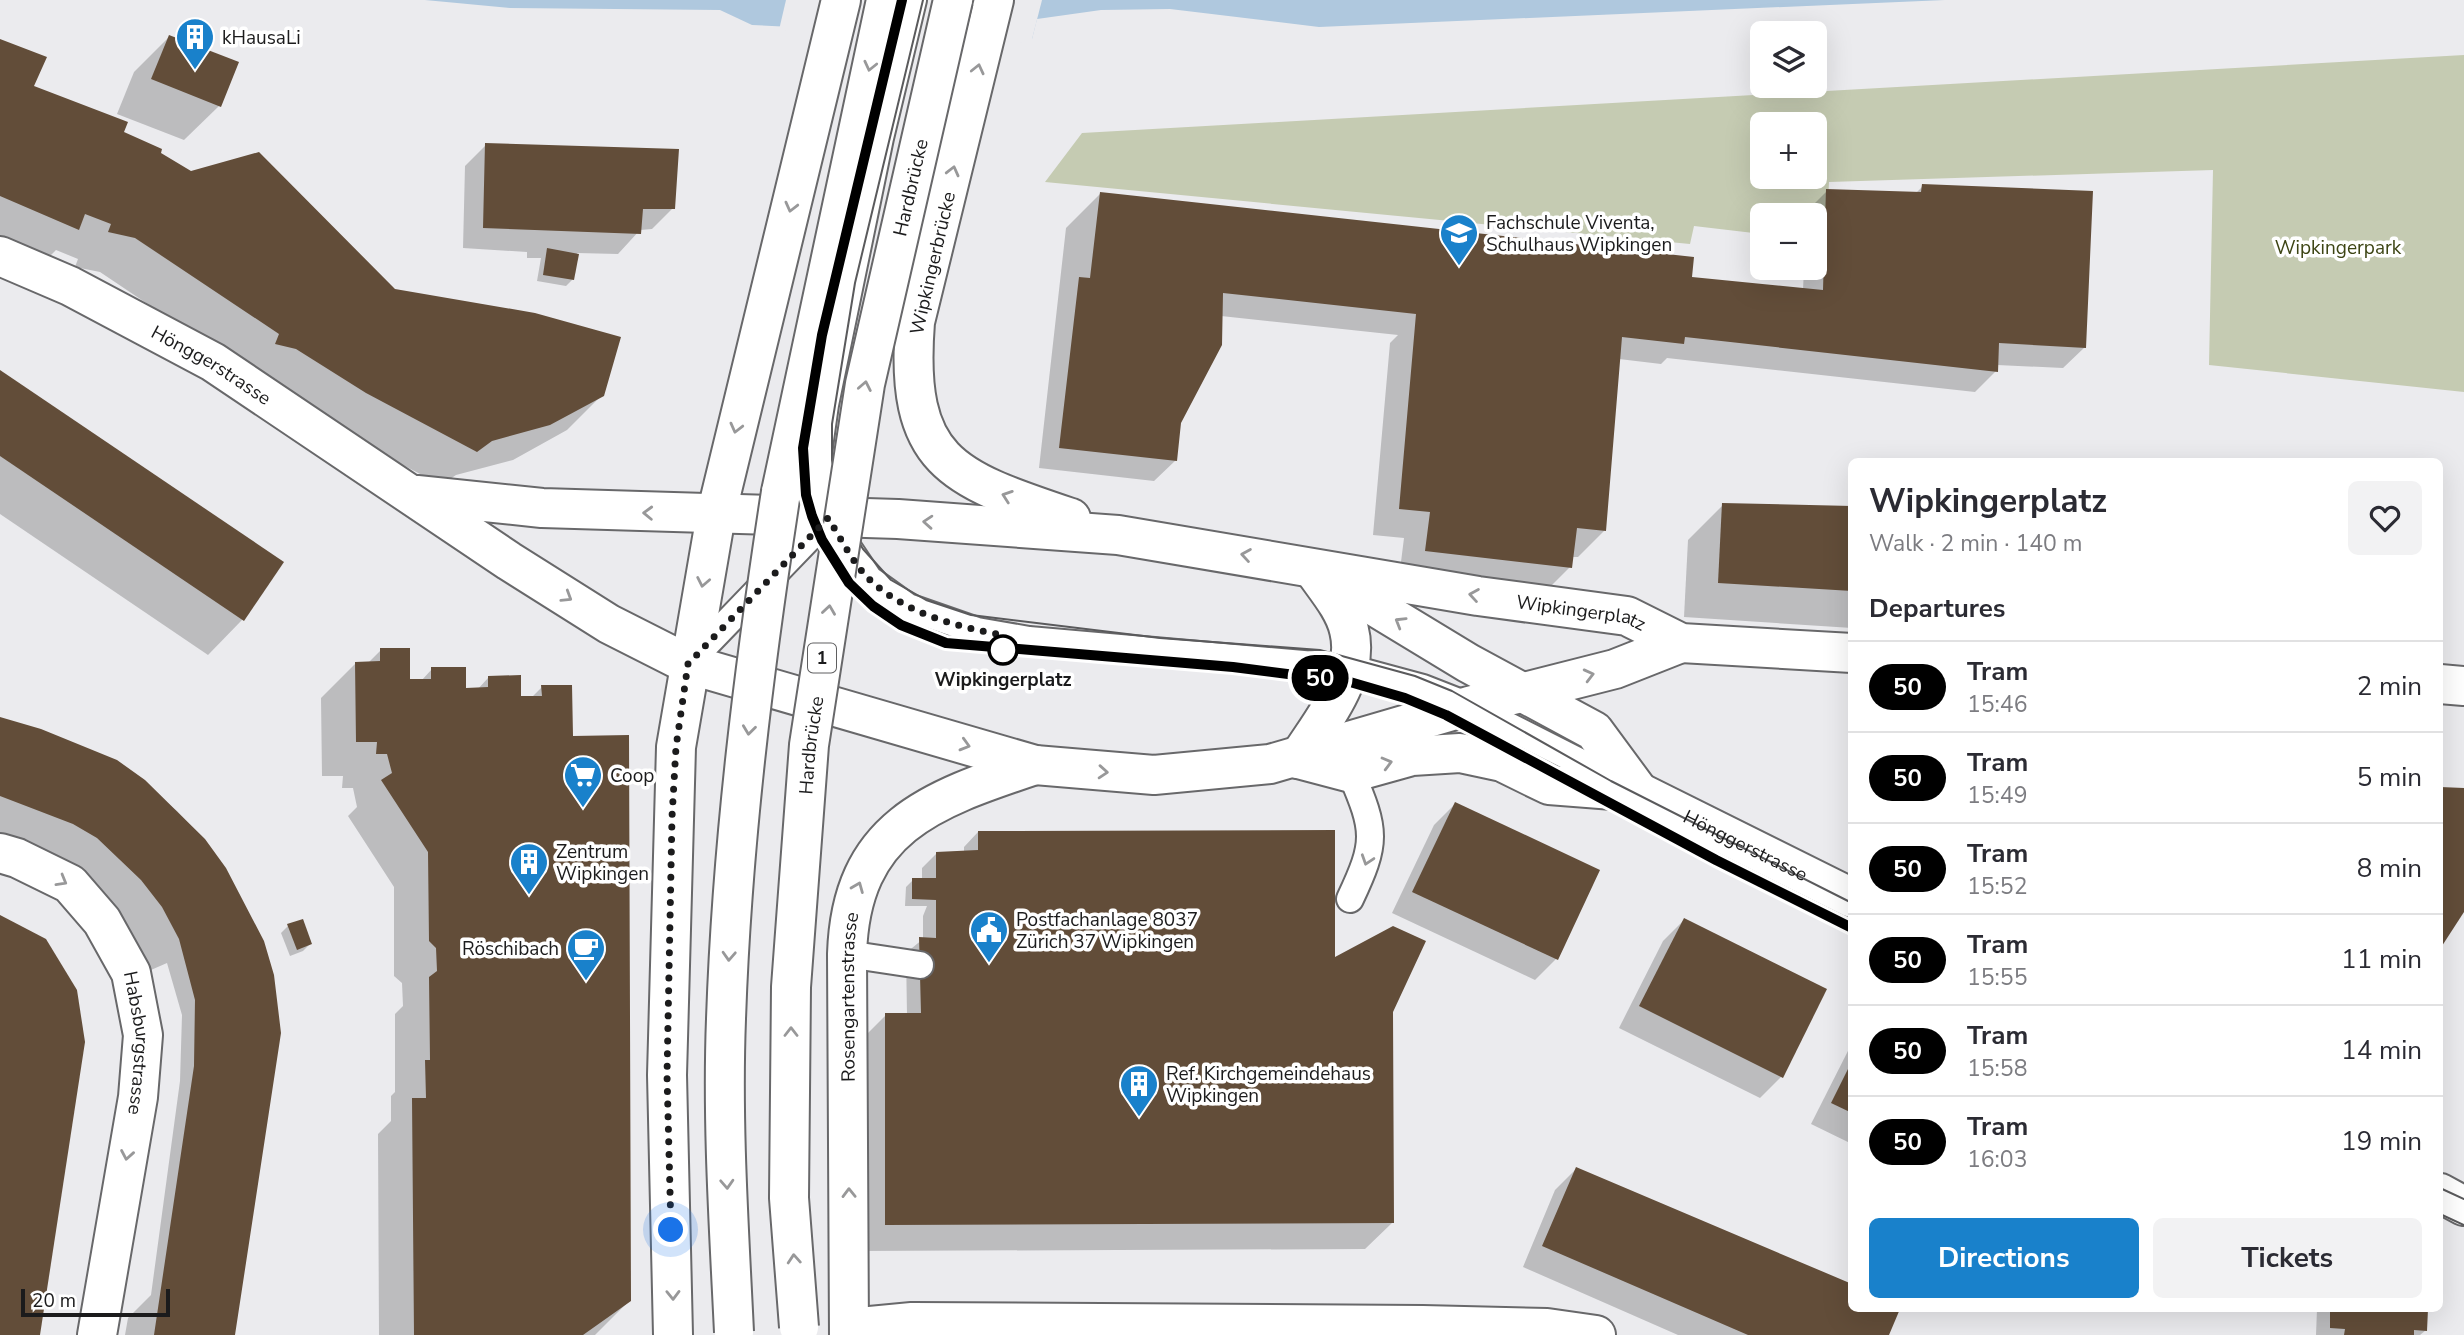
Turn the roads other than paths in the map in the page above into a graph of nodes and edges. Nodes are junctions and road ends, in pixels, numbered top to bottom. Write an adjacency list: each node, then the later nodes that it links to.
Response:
1 (841, 0): 8 (street, one-way to 8)
2 (886, 0): 33 (street, one-way to 33, bridge)
3 (913, 0): 9 (lane)
4 (953, 0): 31 (street, Hardbrücke / 1, one-way to 4, bridge)
5 (994, 0): 10 (street, Wipkingerbrücke, one-way to 5)
6 (0, 256): 7 (street, Hönggerstrasse)
7 (412, 494): 8 (street, Hönggerstrasse, one-way to 7); 14 (street, Hönggerstrasse, one-way to 14)
8 (716, 515): 9 (street, Wipkingerplatz); 14 (street, one-way to 14)
9 (828, 518): 10 (street, Wipkingerplatz, one-way to 9); 14 (lane); 15 (lane)
10 (1118, 535): 11 (street, Wipkingerplatz, one-way to 10)
11 (1313, 569): 12 (street, Wipkingerplatz, one-way to 11); 15 (street); 18 (street, Wipkingerplatz, one-way to 11)
12 (1681, 643): 13 (street); 18 (street, Wipkingerplatz, one-way to 12)
13 (1848, 653)
14 (688, 664): 21 (street, Wipkingerplatz, one-way to 21); 35 (street, one-way to 35)
15 (1349, 668): 19 (lane); 20 (street)
16 (2443, 684): 17 (street)
17 (2464, 686)
18 (1523, 692): 19 (street, Wipkingerplatz); 23 (street, Wipkingerplatz)
19 (1469, 706): 20 (street, Wipkingerplatz); 23 (lane)
20 (1298, 759): 21 (street, Wipkingerplatz, one-way to 20); 22 (street, Wipkingerplatz)
21 (1035, 765): 27 (street, Rosengartenstrasse, one-way to 21)
22 (1351, 773): 23 (street, one-way to 23); 26 (lane, one-way to 26)
23 (1639, 792): 25 (street, Hönggerstrasse)
24 (0, 853): 34 (street, Habsburgstrasse, one-way to 34)
25 (1848, 896)
26 (1350, 899)
27 (847, 954): 28 (lane); 32 (street, Rosengartenstrasse, one-way to 27)
28 (919, 965)
29 (2443, 1195): 30 (street)
30 (2464, 1206)
31 (799, 1331)
32 (849, 1332): 36 (street)
33 (734, 1334)
34 (97, 1335)
35 (673, 1335)
36 (1596, 1335)

